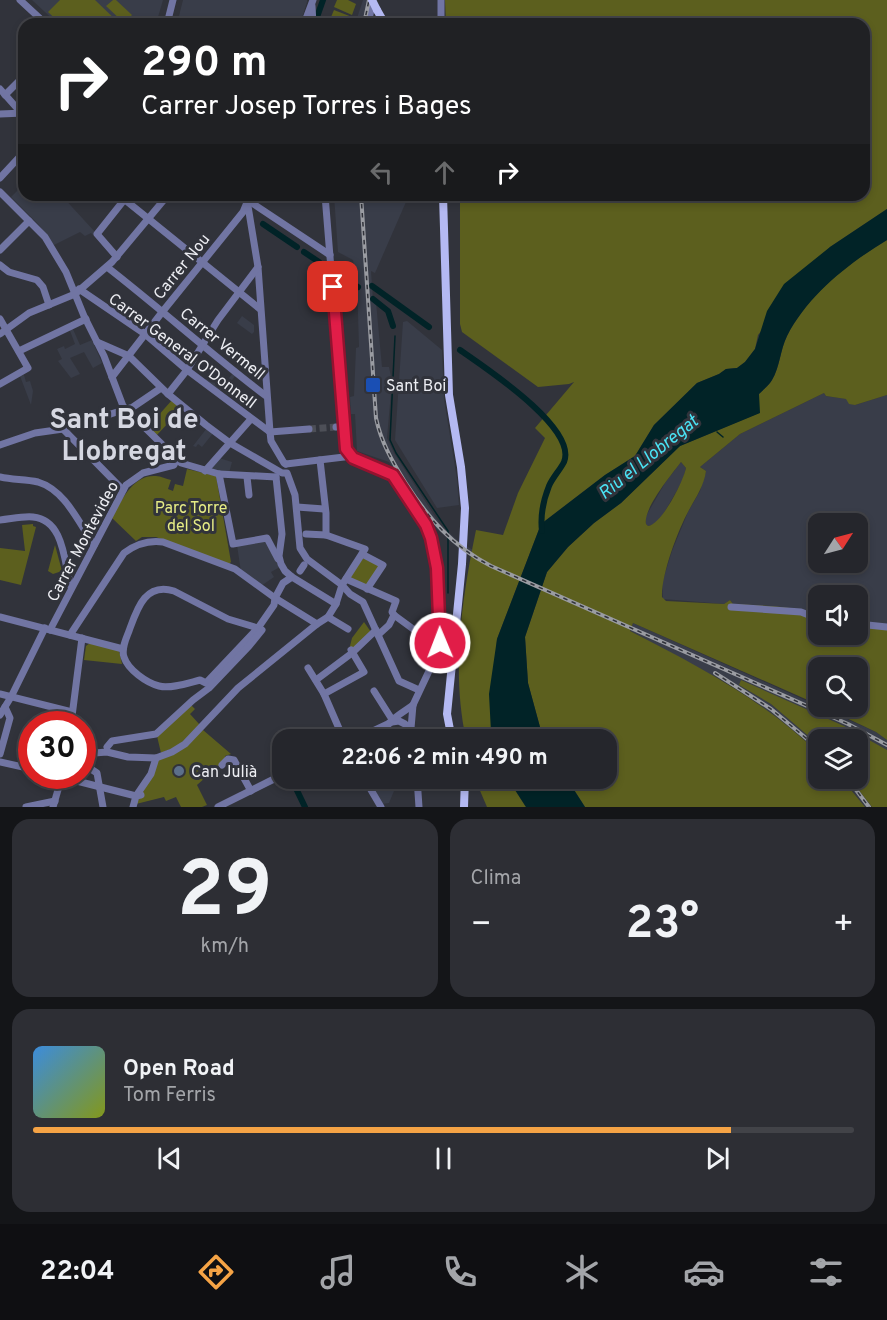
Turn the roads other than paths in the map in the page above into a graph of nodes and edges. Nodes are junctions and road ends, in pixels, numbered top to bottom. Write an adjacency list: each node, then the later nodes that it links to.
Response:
1 (20, 0): 6 (street)
2 (173, 0): 7 (street)
3 (313, 0): 8 (street); 9 (street)
4 (373, 0): 10 (street); 11 (main road, bridge)
5 (441, 0): 12 (street)
6 (40, 18)
7 (168, 18)
8 (307, 18)
9 (313, 18)
10 (369, 18)
11 (382, 18)
12 (441, 18)
13 (18, 80): 14 (street)
14 (2, 92): 15 (street)
15 (18, 111)
16 (0, 114): 17 (street)
17 (18, 114)
18 (18, 115): 19 (street)
19 (0, 119)
20 (18, 159): 21 (street)
21 (0, 178)
22 (0, 192): 31 (street)
23 (121, 201): 37 (street)
24 (128, 201): 32 (street)
25 (163, 201): 32 (street)
26 (248, 201): 38 (street, Carrer Nou)
27 (249, 201): 41 (street)
28 (253, 201): 34 (street)
29 (326, 201): 33 (street)
30 (443, 201): 128 (main road)
31 (29, 220): 35 (street); 42 (street)
32 (148, 220): 37 (street); 38 (street)
33 (329, 236): 34 (street); 36 (street)
34 (310, 241): 36 (street)
35 (0, 250)
36 (330, 255): 68 (street)
37 (117, 257): 40 (street)
38 (202, 261): 43 (street); 46 (street, Carrer Nou)
39 (0, 265): 44 (street)
40 (107, 267): 42 (street); 46 (street, Carrer Vermell)
41 (258, 267): 43 (street); 45 (street)
42 (77, 291): 44 (street); 48 (street); 50 (street, Carrer General O'Donnell)
43 (239, 292): 45 (street); 52 (street)
44 (49, 305): 49 (street)
45 (260, 309): 60 (street)
46 (163, 311): 50 (street, Carrer Nou); 52 (street, Carrer Vermell)
47 (0, 319): 49 (street)
48 (86, 319): 51 (street); 53 (street)
49 (3, 332): 53 (street)
50 (145, 334): 54 (street, Carrer Nou); 55 (street, Carrer General O'Donnell)
51 (97, 342): 54 (street); 56 (street)
52 (202, 346): 55 (street); 60 (street, Carrer Vermell)
53 (19, 351): 57 (street)
54 (129, 356): 56 (street, Carrer Nou); 58 (street)
55 (187, 370): 59 (street); 62 (street, Carrer General O'Donnell)
56 (112, 377): 61 (street)
57 (0, 384)
58 (162, 388): 59 (street); 61 (street)
59 (168, 394): 66 (street)
60 (266, 396): 65 (street)
61 (125, 408): 63 (street); 69 (street)
62 (251, 419): 65 (street, Carrer General O'Donnell); 66 (street)
63 (63, 429): 67 (street); 77 (street)
64 (309, 429): 65 (street)
65 (270, 432): 71 (street)
66 (231, 443): 72 (street); 74 (street)
67 (0, 446)
68 (348, 455): 70 (street); 107 (street)
69 (176, 460): 72 (street); 77 (street, Carrer Montevideo)
70 (320, 460): 71 (street); 80 (street)
71 (286, 464): 74 (street)
72 (205, 471): 73 (street)
73 (219, 474): 76 (street); 86 (street)
74 (279, 475): 76 (street); 79 (street); 86 (street)
75 (0, 477): 84 (street)
76 (247, 477): 78 (street)
77 (123, 490): 84 (street, Carrer Montevideo)
78 (249, 495)
79 (297, 507): 80 (street); 88 (street)
80 (324, 508): 83 (street)
81 (0, 522): 89 (street)
82 (306, 534): 83 (street)
83 (326, 535): 85 (street)
84 (94, 545): 89 (street, Carrer Montevideo)
85 (362, 554): 88 (street); 90 (street)
86 (281, 564): 87 (street)
87 (297, 573): 91 (street); 92 (street)
88 (344, 581): 90 (street); 92 (street); 104 (street)
89 (70, 584): 102 (street, Carrer Montevideo)
90 (367, 589): 94 (street)
91 (275, 602): 98 (street); 101 (street); 105 (street); 129 (street)
92 (335, 605): 97 (street)
93 (730, 607): 95 (street)
94 (394, 615): 104 (street); 107 (street)
95 (808, 615)
96 (0, 616): 102 (street)
97 (328, 617): 98 (street); 103 (street)
98 (317, 624): 132 (street)
99 (868, 625): 100 (street)
100 (887, 627)
101 (258, 628): 108 (street); 108 (street)
102 (48, 629): 105 (street); 116 (street, Carrer Montevideo)
103 (348, 629)
104 (377, 633): 109 (street); 112 (street)
105 (70, 635): 106 (street)
106 (82, 638): 108 (street); 120 (street)
107 (439, 648): 112 (street)
108 (123, 649)
109 (351, 651): 111 (street); 115 (street)
110 (308, 668): 111 (street)
111 (316, 680): 115 (street)
112 (419, 690): 117 (street)
113 (374, 691): 122 (street)
114 (0, 694): 116 (street)
115 (324, 694): 123 (street)
116 (11, 697): 118 (street, Carrer Montevideo); 119 (street)
117 (413, 705): 122 (street); 127 (street)
118 (5, 707): 121 (street, Carrer Montevideo); 131 (street)
119 (68, 711)
120 (72, 711)
121 (0, 715)
122 (391, 722): 124 (street); 125 (street); 126 (street)
123 (339, 729)
124 (376, 729)
125 (386, 729)
126 (408, 729)
127 (411, 729)
128 (450, 729)
129 (107, 747)
130 (96, 753): 132 (street)
131 (0, 754)
132 (156, 758): 145 (street)
133 (0, 762): 135 (street)
134 (222, 765): 144 (street)
135 (18, 766)
136 (96, 772): 139 (street)
137 (272, 780): 144 (street)
138 (96, 785): 139 (street)
139 (99, 786): 145 (street); 148 (street)
140 (57, 789): 146 (street)
141 (370, 789): 151 (street)
142 (416, 789): 152 (street)
143 (465, 789): 153 (main road)
144 (250, 791): 150 (street)
145 (138, 795): 149 (street)
146 (54, 804): 147 (street)
147 (26, 807)
148 (103, 807)
149 (133, 807)
150 (218, 807)
151 (381, 807)
152 (417, 807)
153 (464, 807)

